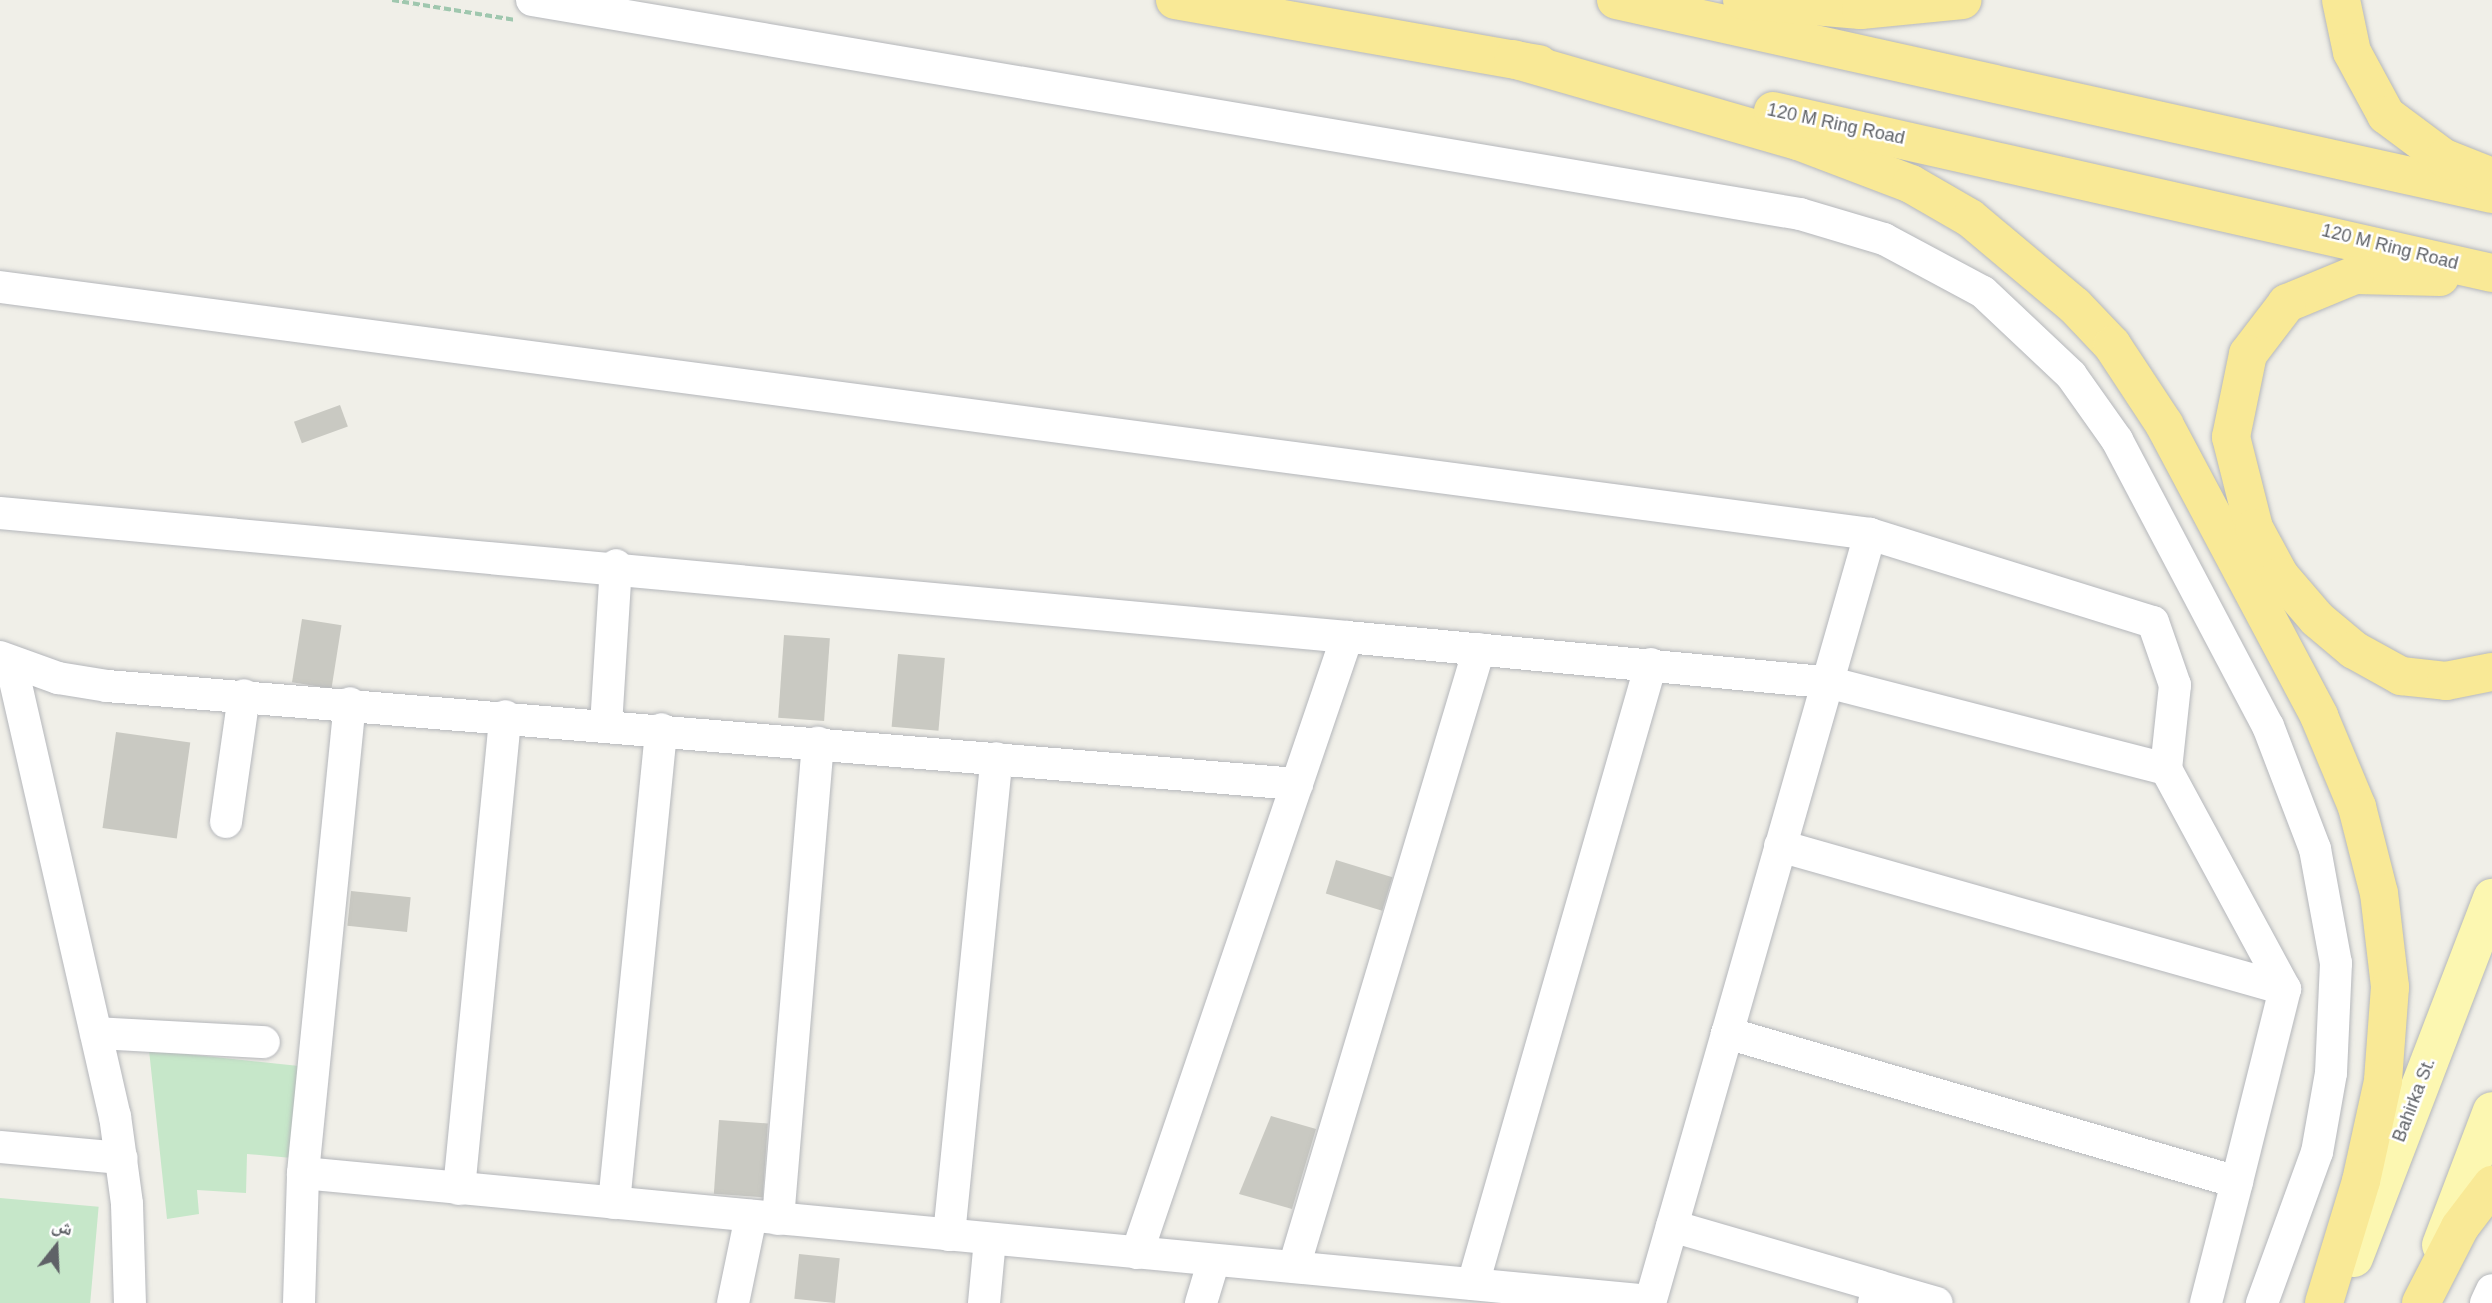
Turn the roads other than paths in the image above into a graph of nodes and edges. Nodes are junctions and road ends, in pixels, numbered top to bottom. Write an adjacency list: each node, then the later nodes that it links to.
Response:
1 (532, 0): 64 (street)
2 (1175, 0): 7 (highway, 120 M Ring Road)
3 (1616, 0): 9 (highway)
4 (1742, 0): 5 (highway)
5 (1963, 0)
6 (2341, 0): 8 (highway)
7 (1513, 59): 10 (highway, 120 M Ring Road); 65 (highway)
8 (2492, 177)
9 (2492, 194)
10 (2492, 273)
11 (2492, 282): 20 (highway)
12 (0, 288): 14 (street)
13 (0, 513): 15 (street)
14 (1870, 534): 21 (street); 29 (street)
15 (616, 565): 16 (street); 25 (street)
16 (1347, 637): 17 (street); 30 (street)
17 (1479, 649): 19 (street); 52 (street)
18 (6, 660): 22 (street); 35 (street)
19 (1651, 664): 21 (street); 53 (street)
20 (2492, 672)
21 (1827, 682): 29 (street); 32 (street)
22 (244, 695): 23 (street); 31 (street)
23 (350, 703): 24 (street); 41 (street)
24 (505, 716): 25 (street); 44 (street)
25 (606, 725): 26 (street)
26 (661, 729): 27 (street); 45 (street)
27 (818, 743): 28 (street); 46 (street)
28 (997, 758): 30 (street); 48 (street)
29 (2166, 769): 34 (street)
30 (1297, 784): 50 (street)
31 (226, 822)
32 (1780, 846): 34 (street); 36 (street)
33 (2492, 898): 66 (main road, Bahirka St.)
34 (2285, 989): 42 (street)
35 (96, 1033): 37 (street); 40 (street)
36 (1727, 1033): 42 (street); 47 (street)
37 (264, 1042)
38 (2492, 1111): 67 (main road)
39 (0, 1147): 40 (street)
40 (122, 1158): 57 (street)
41 (303, 1173): 44 (street); 58 (street)
42 (2237, 1182): 63 (street)
43 (2492, 1185): 67 (highway)
44 (459, 1189): 45 (street)
45 (614, 1203): 46 (street)
46 (764, 1218): 48 (street); 59 (street)
47 (1672, 1226): 55 (street); 56 (street)
48 (949, 1235): 49 (street)
49 (990, 1239): 50 (street); 60 (street)
50 (1137, 1253): 51 (street)
51 (1214, 1260): 52 (street); 61 (street)
52 (1294, 1267): 53 (street)
53 (1473, 1284): 56 (street)
54 (2492, 1290): 68 (street)
55 (1876, 1295): 62 (street)
56 (1650, 1302)
57 (130, 1303)
58 (299, 1303)
59 (733, 1303)
60 (984, 1303)
61 (1201, 1303)
62 (1937, 1303)
63 (2206, 1303)
64 (2262, 1303)
65 (2324, 1303)
66 (2336, 1303)
67 (2420, 1303)
68 (2486, 1303)

